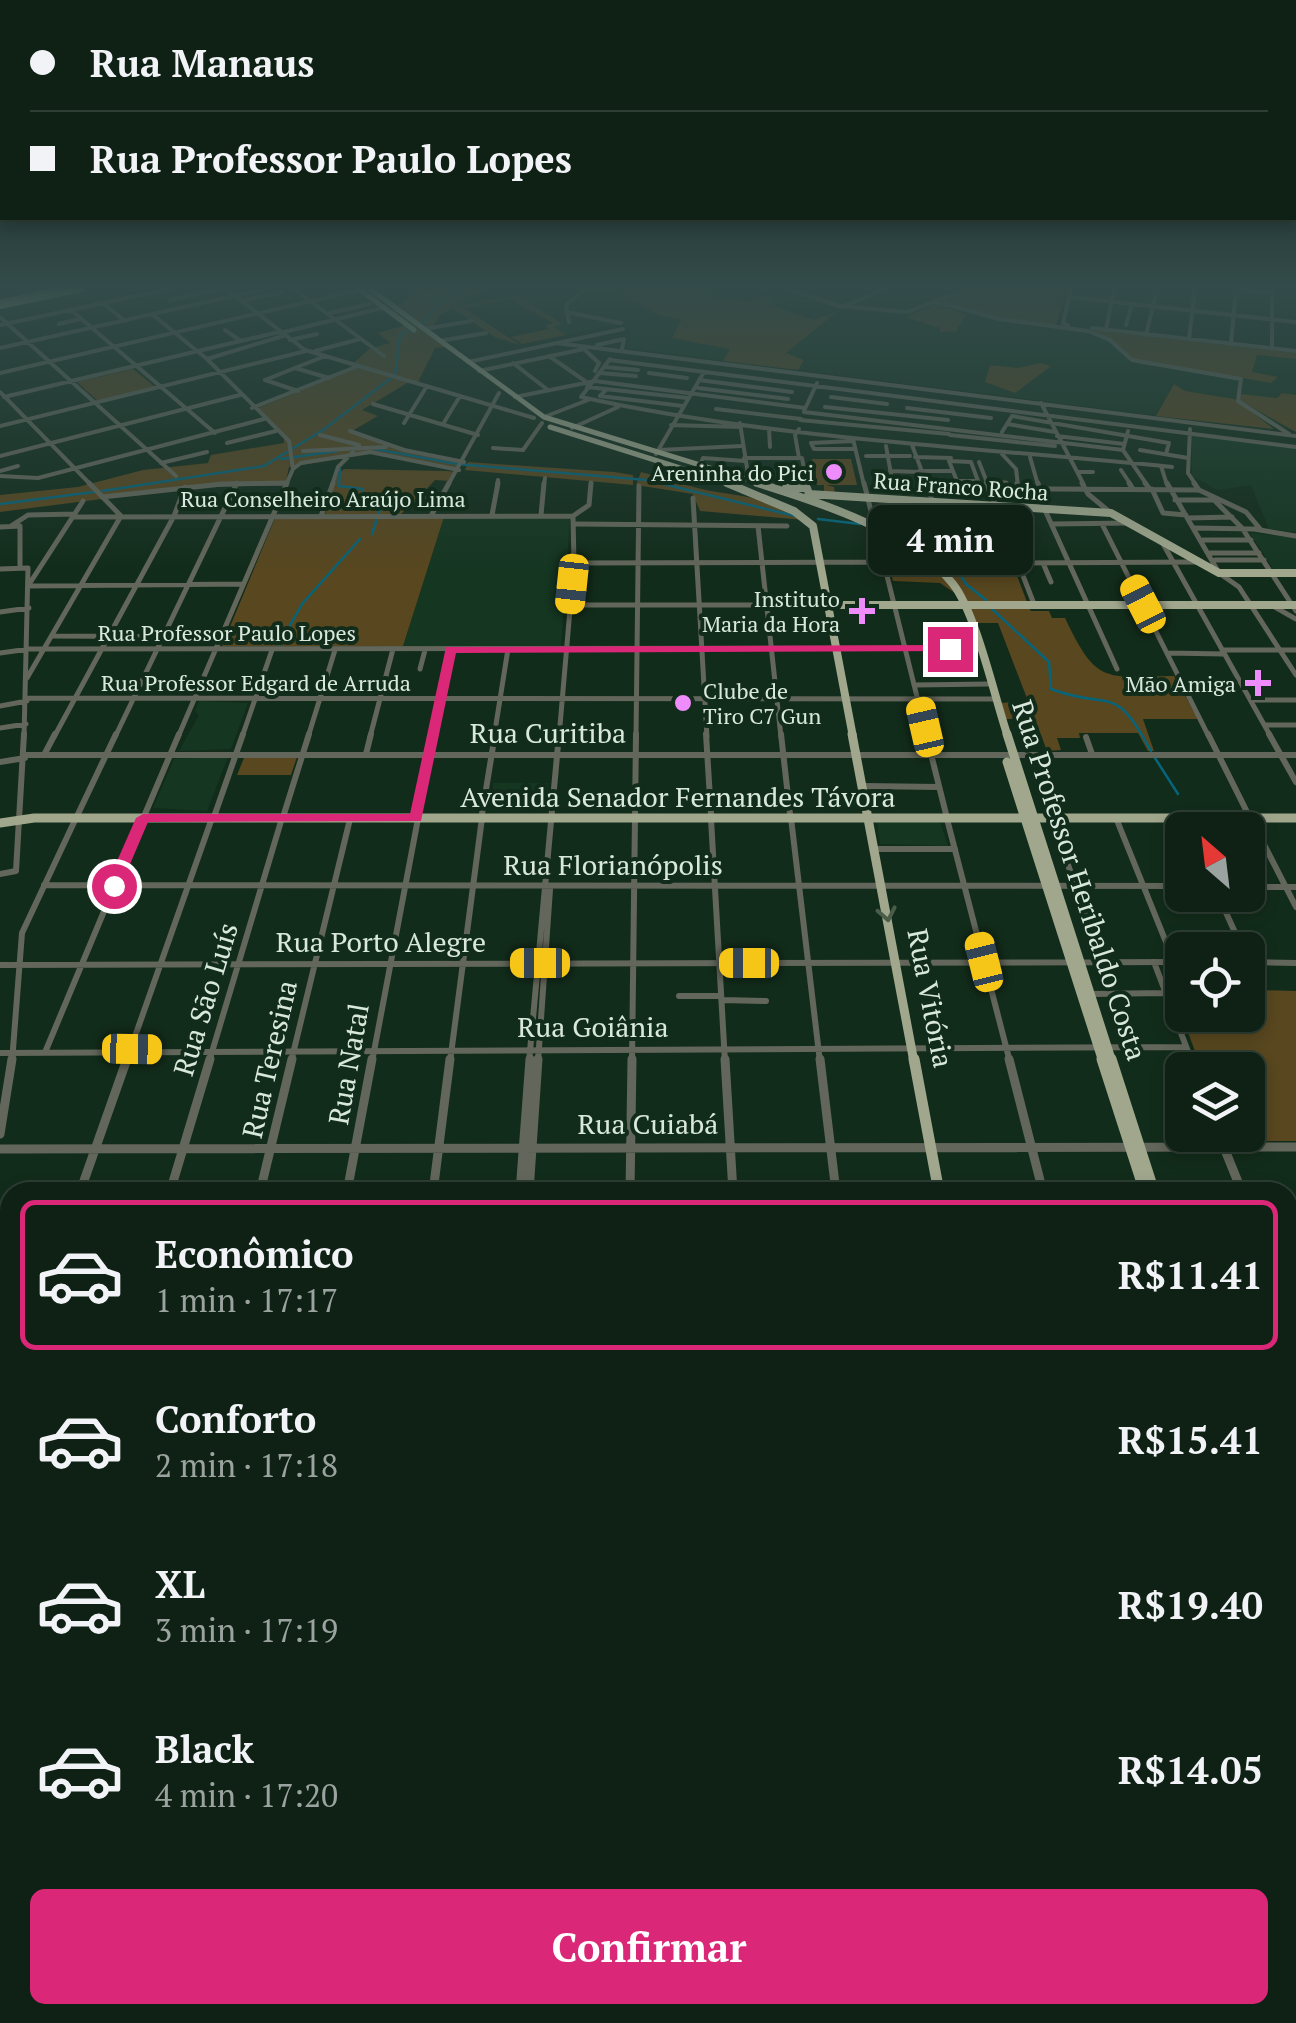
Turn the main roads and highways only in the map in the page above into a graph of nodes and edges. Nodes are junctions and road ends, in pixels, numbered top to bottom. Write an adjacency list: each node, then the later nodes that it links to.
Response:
1 (483, 383): 3 (main road)
2 (496, 383): 3 (main road)
3 (543, 420): 4 (main road, Rua Franco Rocha); 5 (main road, Rua Vitória)
4 (638, 449): 5 (main road); 6 (main road, Rua Franco Rocha)
5 (632, 456): 7 (main road, Rua Vitória)
6 (678, 461): 7 (main road); 8 (main road, Rua Franco Rocha)
7 (665, 466): 10 (main road, Rua Vitória)
8 (808, 494): 9 (main road, Rua Franco Rocha); 11 (main road, Rua Professor Heribaldo Costa)
9 (1296, 573)
10 (828, 605): 11 (main road); 15 (main road, Rua Vitória)
11 (963, 605): 12 (main road); 16 (main road, Rua Professor Heribaldo Costa)
12 (1295, 610)
13 (283, 816): 14 (main road, Avenida Senador Fernandes Távora); 14 (main road, Avenida Senador Fernandes Távora); 21 (main road, Avenida Senador Fernandes Távora)
14 (417, 816): 15 (main road, Avenida Senador Fernandes Távora)
15 (869, 816): 16 (main road, Avenida Senador Fernandes Távora); 25 (main road, Rua Vitória, one-way to 25)
16 (1028, 816): 17 (main road, Avenida Senador Fernandes Távora); 20 (main road, Avenida Senador Fernandes Távora); 22 (main road, Rua Professor Heribaldo Costa)
17 (1165, 816)
18 (1265, 816): 19 (main road, Avenida Senador Fernandes Távora)
19 (1296, 816)
20 (1165, 817)
21 (0, 821)
22 (1076, 962): 23 (main road, Rua Professor Heribaldo Costa); 23 (main road, Rua Professor Heribaldo Costa)
23 (1103, 1048): 24 (main road, Rua Professor Heribaldo Costa)
24 (1134, 1146): 26 (main road, Rua Professor Heribaldo Costa); 27 (main road, Rua Professor Heribaldo Costa)
25 (937, 1182)
26 (1143, 1182)
27 (1150, 1182)

